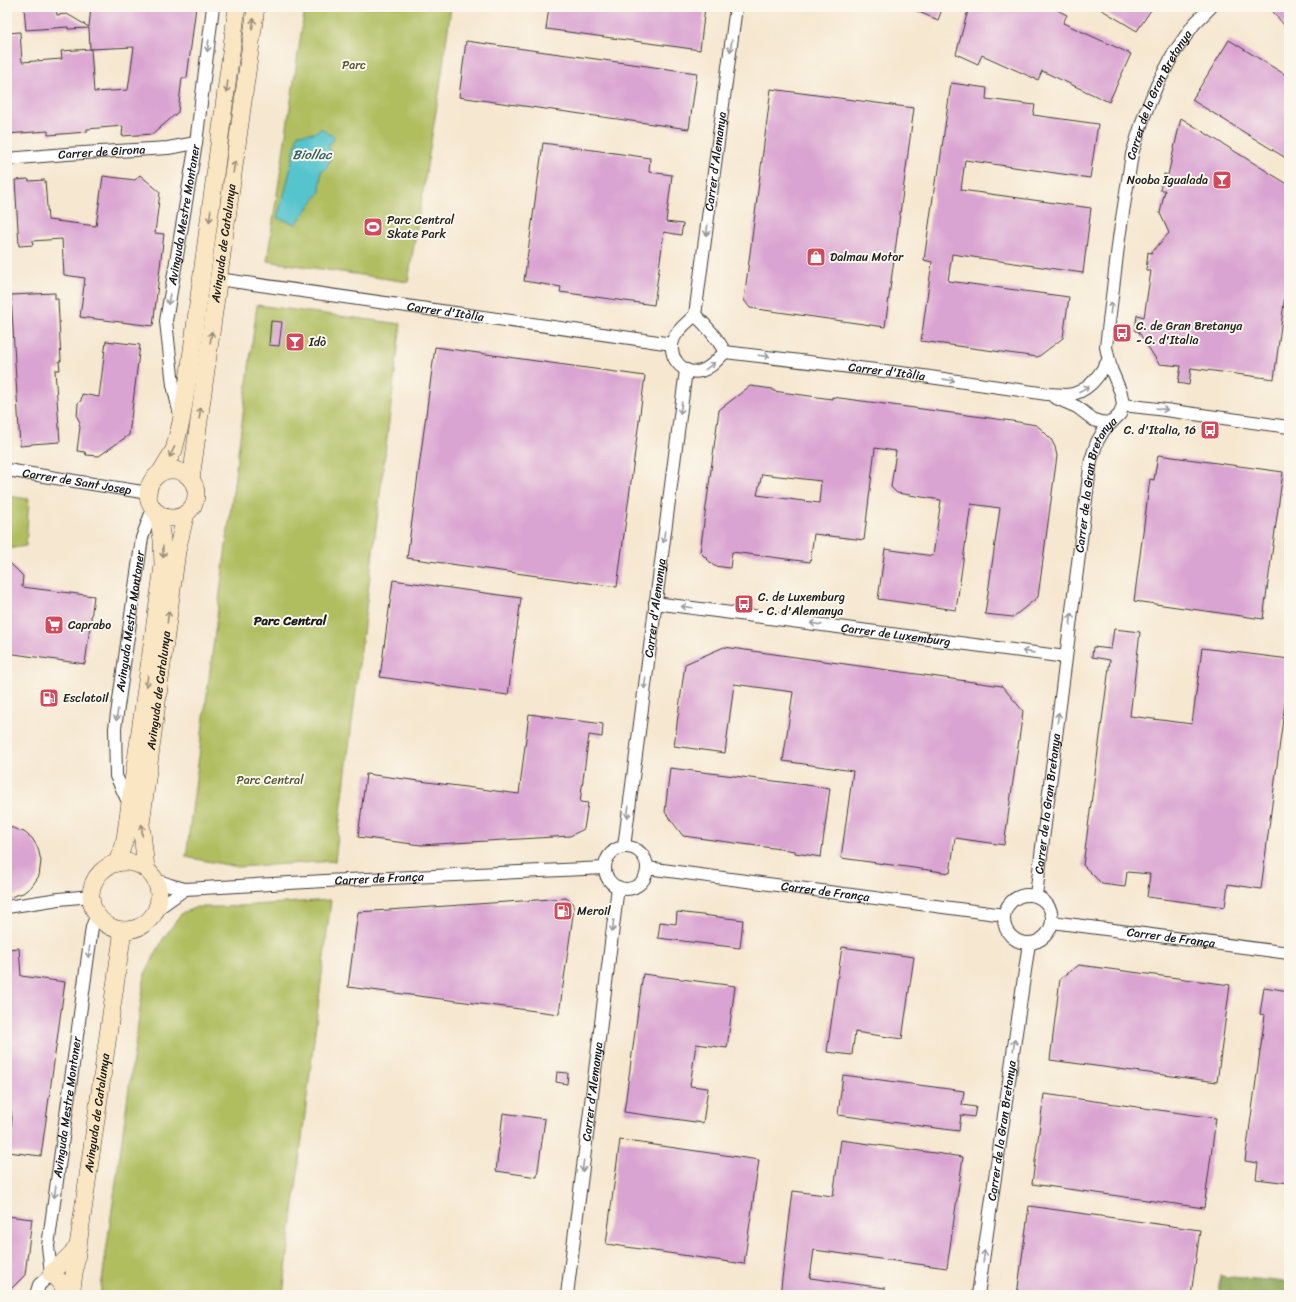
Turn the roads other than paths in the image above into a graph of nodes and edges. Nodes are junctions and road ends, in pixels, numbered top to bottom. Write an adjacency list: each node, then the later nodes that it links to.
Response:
1 (213, 7): 6 (street, Avinguda Mestre Montaner, one-way to 6)
2 (237, 7): 16 (street, Avinguda de Catalunya, one-way to 16)
3 (256, 7): 8 (street, Avinguda de Catalunya, one-way to 3)
4 (736, 7): 9 (street, Carrer d'Alemanya, one-way to 9)
5 (1211, 7): 12 (street, Carrer de la Gran Bretanya, one-way to 5)
6 (196, 143): 7 (street, Carrer de Girona); 16 (street, Avinguda Mestre Montaner, one-way to 16)
7 (7, 158)
8 (218, 279): 10 (street, Carrer d'Itàlia); 21 (street, Avinguda de Catalunya, one-way to 8)
9 (696, 315): 10 (street); 11 (street)
10 (672, 344): 13 (street)
11 (725, 352): 13 (street, one-way to 11); 14 (street, Carrer d'Itàlia, one-way to 14)
12 (1108, 361): 14 (street, Carrer d'Itàlia, one-way to 12); 15 (street, Carrer de la Gran Bretanya)
13 (686, 370): 24 (street, Carrer d'Alemanya, one-way to 24)
14 (1047, 394): 17 (street, Carrer d'Itàlia)
15 (1123, 405): 17 (street, Carrer de la Gran Bretanya); 18 (street, one-way to 18)
16 (181, 422): 20 (street, Avinguda de Catalunya, one-way to 20)
17 (1111, 423): 25 (street, Carrer de la Gran Bretanya, one-way to 17)
18 (1289, 428)
19 (7, 470): 22 (street, Carrer de Sant Josep)
20 (160, 473): 21 (street); 22 (street)
21 (191, 479): 23 (street)
22 (153, 505): 23 (street); 26 (street, Avinguda de Catalunya, one-way to 26); 26 (street, Avinguda Mestre Montaner, one-way to 26)
23 (186, 513): 31 (street, Avinguda de Catalunya, one-way to 23)
24 (655, 603): 25 (street, Carrer de Luxemburg, one-way to 24); 27 (street, Carrer d'Alemanya, one-way to 27)
25 (1066, 657): 35 (street, Carrer de la Gran Bretanya, one-way to 25)
26 (130, 806): 28 (street, Avinguda de Catalunya)
27 (624, 847): 29 (street); 30 (street)
28 (117, 863): 31 (street); 34 (street)
29 (605, 868): 32 (street); 33 (street, Carrer de França)
30 (647, 868): 32 (street); 39 (street, Carrer de França)
31 (151, 874): 33 (street, Carrer de França); 37 (street)
32 (618, 887): 49 (street, Carrer d'Alemanya, one-way to 49)
33 (185, 889): 37 (street)
34 (91, 896): 36 (street); 38 (street)
35 (1036, 896): 39 (street); 40 (street)
36 (7, 907)
37 (157, 909): 41 (street)
38 (97, 914): 41 (street); 45 (street, Avinguda Mestre Montaner, one-way to 45)
39 (1004, 915): 42 (street)
40 (1052, 922): 42 (street); 43 (street, Carrer de França)
41 (123, 930): 44 (street, Avinguda de Catalunya)
42 (1030, 943): 50 (street, Carrer de la Gran Bretanya, one-way to 42)
43 (1289, 953)
44 (78, 1247): 45 (street); 48 (street, Avinguda de Catalunya)
45 (51, 1274): 46 (street); 47 (street)
46 (36, 1295)
47 (65, 1295)
48 (71, 1295)
49 (567, 1295)
50 (978, 1295)

